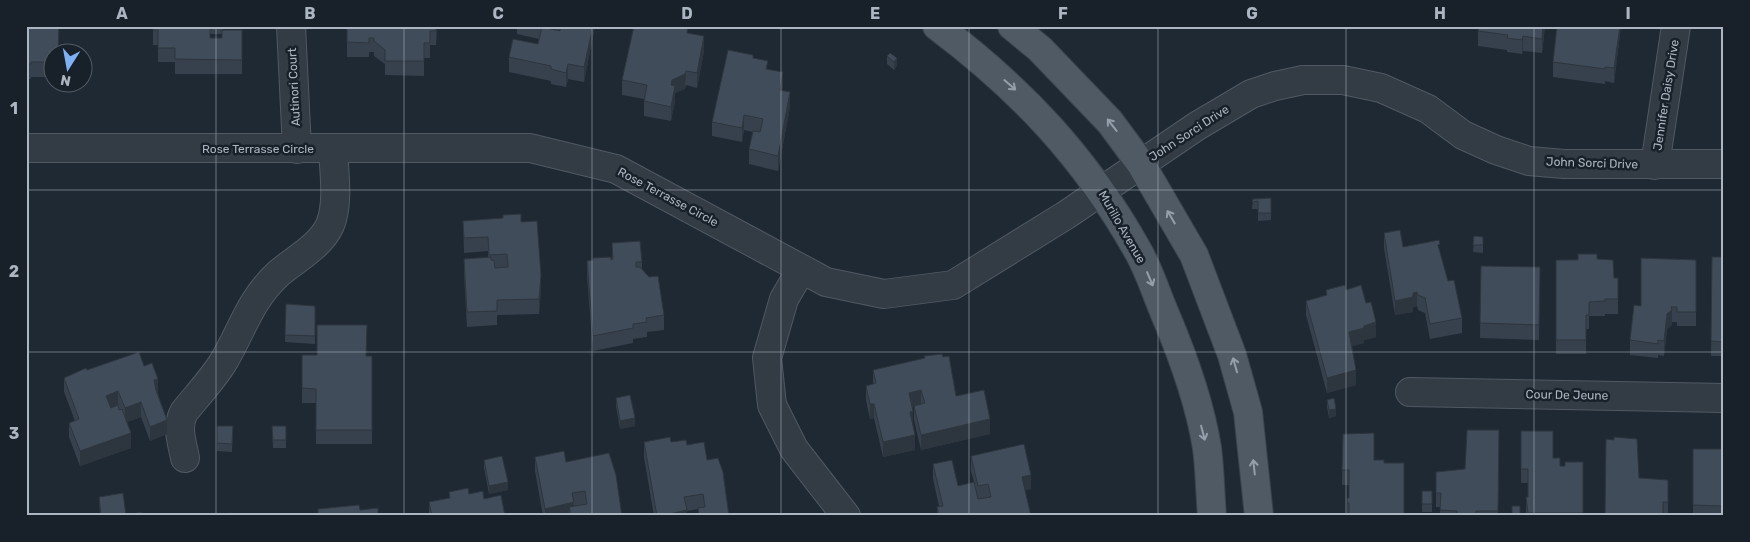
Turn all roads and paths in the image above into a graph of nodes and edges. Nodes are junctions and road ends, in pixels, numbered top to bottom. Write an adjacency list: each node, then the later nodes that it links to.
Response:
1 (290, 26): 6 (street, Autinori Court)
2 (937, 26): 11 (main road, Murillo Avenue, one-way to 11)
3 (1012, 26): 8 (main road, one-way to 3)
4 (1676, 26): 9 (street, Jennifer Daisy Drive)
5 (26, 148): 6 (street, Rose Terrasse Circle)
6 (297, 148): 7 (street, Rose Terrasse Circle)
7 (333, 149): 12 (street, Rose Terrasse Circle); 15 (street)
8 (1141, 164): 9 (street, John Sorci Drive); 11 (street, Rose Terrasse Circle); 18 (main road, one-way to 8)
9 (1656, 164): 10 (street, John Sorci Drive)
10 (1724, 164)
11 (1101, 191): 12 (street, Rose Terrasse Circle); 17 (main road, Murillo Avenue, one-way to 17)
12 (801, 270): 16 (street)
13 (1410, 392): 14 (street, Cour De Jeune)
14 (1724, 398)
15 (186, 458)
16 (846, 516)
17 (1212, 516)
18 (1259, 516)

